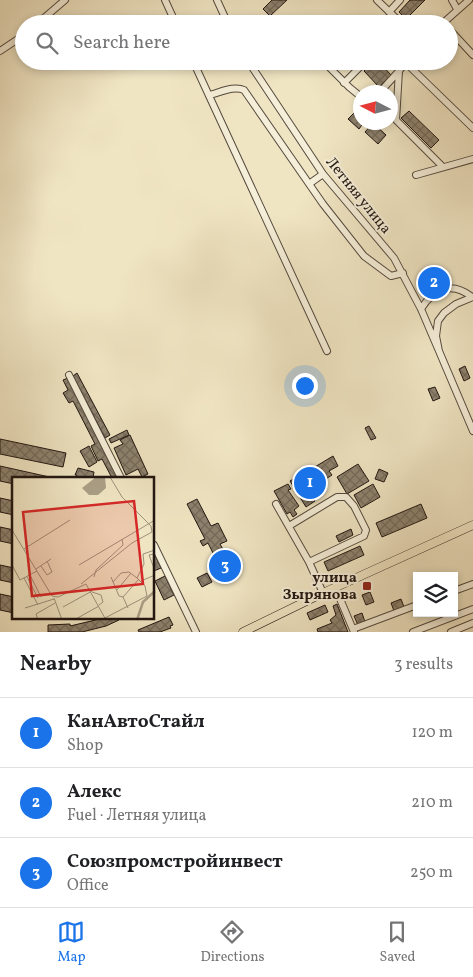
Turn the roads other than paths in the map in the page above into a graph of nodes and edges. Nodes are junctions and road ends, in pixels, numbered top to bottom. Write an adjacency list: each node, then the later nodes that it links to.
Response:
1 (65, 0): 10 (street)
2 (165, 0): 11 (street)
3 (216, 0): 12 (street)
4 (377, 0): 9 (street)
5 (400, 0): 9 (street)
6 (452, 0): 8 (street)
7 (469, 0): 8 (street)
8 (457, 9): 14 (street)
9 (389, 12): 13 (street)
10 (48, 15)
11 (172, 15)
12 (224, 15)
13 (392, 15)
14 (451, 15)
15 (458, 39): 18 (street)
16 (15, 41): 17 (street)
17 (0, 51)
18 (473, 55)
19 (197, 70): 29 (street)
20 (254, 70): 34 (street, Летняя улица)
21 (332, 70): 25 (street)
22 (357, 70): 25 (street)
23 (415, 70): 31 (street)
24 (399, 71): 26 (street); 27 (street)
25 (344, 83): 28 (street)
26 (386, 85)
27 (397, 85)
28 (353, 90)
29 (209, 96): 36 (street); 40 (street)
30 (398, 123): 33 (street)
31 (473, 128)
32 (473, 159): 33 (street)
33 (444, 167): 35 (street)
34 (324, 174): 36 (street); 37 (street, Летняя улица)
35 (416, 175)
36 (309, 184): 37 (street)
37 (403, 273): 39 (street, Летняя улица)
38 (472, 297): 39 (street); 41 (street)
39 (421, 309): 41 (street, Летняя улица)
40 (327, 351)
41 (439, 351): 43 (street, Летняя улица)
42 (69, 375): 44 (street)
43 (473, 431)
44 (120, 477)
45 (276, 504): 47 (street)
46 (473, 525): 51 (main road)
47 (289, 526): 49 (street); 49 (street)
48 (155, 547): 58 (street)
49 (309, 562): 53 (street)
50 (473, 584): 52 (street)
51 (335, 587): 53 (main road); 57 (street)
52 (458, 590)
53 (323, 593): 59 (main road)
54 (413, 607): 57 (street)
55 (473, 609): 60 (street)
56 (473, 623): 61 (street)
57 (353, 631)
58 (196, 632)
59 (243, 632)
60 (413, 632)
61 (451, 632)

